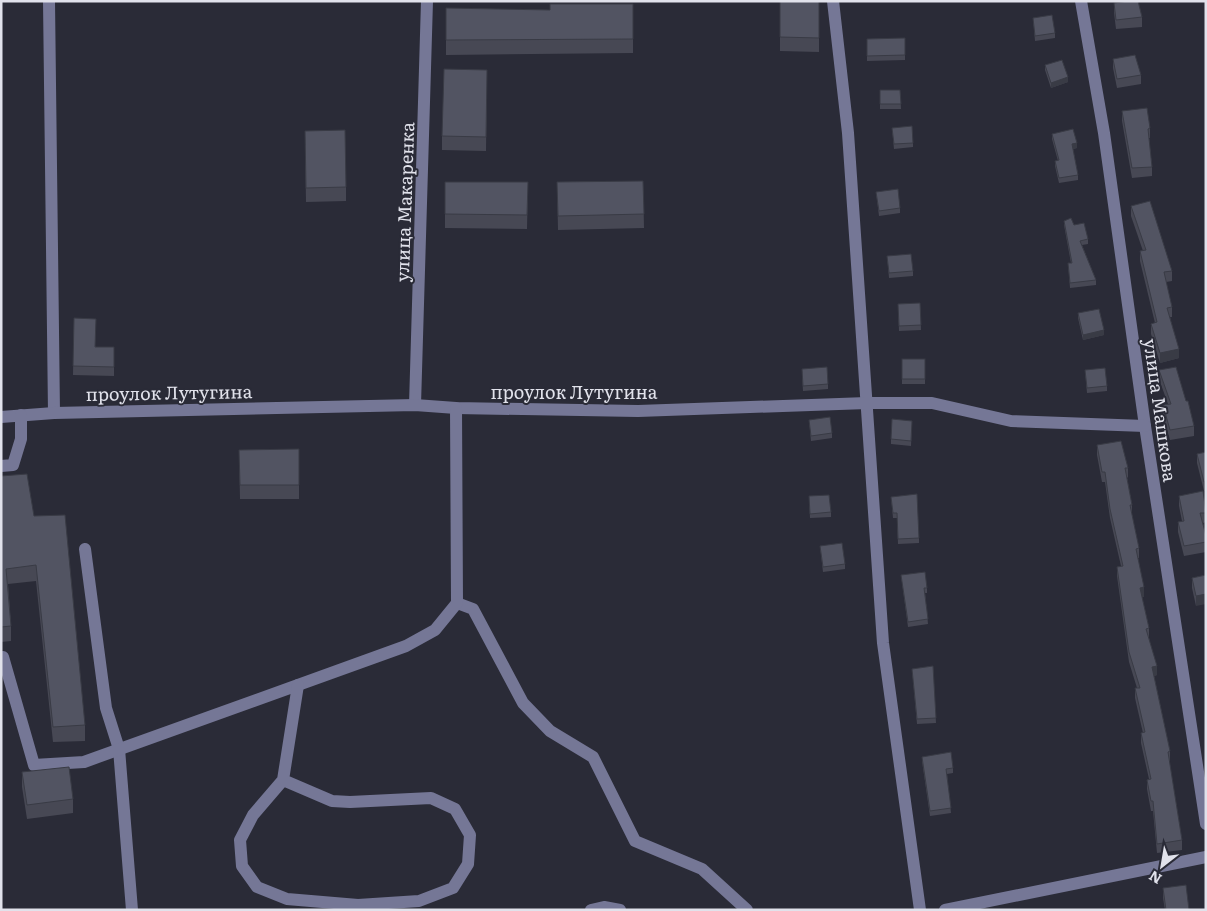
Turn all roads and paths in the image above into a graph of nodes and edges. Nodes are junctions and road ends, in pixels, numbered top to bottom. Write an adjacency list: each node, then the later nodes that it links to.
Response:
1 (49, 1): 8 (street)
2 (427, 1): 6 (street, улица Макаренка)
3 (833, 1): 5 (street)
4 (1080, 1): 11 (street, улица Машкова)
5 (866, 403): 7 (street, проулок Лутугина); 11 (street, проулок Лутугина); 25 (street)
6 (415, 404): 7 (street, проулок Лутугина); 8 (street, проулок Лутугина)
7 (456, 408): 14 (street)
8 (54, 412): 10 (street, проулок Лутугина)
9 (1, 416): 10 (street, проулок Лутугина)
10 (21, 416): 12 (street)
11 (1145, 426): 19 (street, улица Машкова)
12 (1, 466)
13 (85, 549): 17 (street)
14 (457, 603): 16 (street); 24 (street)
15 (2, 657): 17 (street)
16 (298, 685): 17 (street); 18 (street)
17 (119, 750): 21 (street)
18 (283, 780): 18 (street)
19 (1206, 824)
20 (1206, 857): 26 (street)
21 (132, 910)
22 (591, 910): 23 (street)
23 (620, 910)
24 (747, 910)
25 (920, 910)
26 (945, 910)

